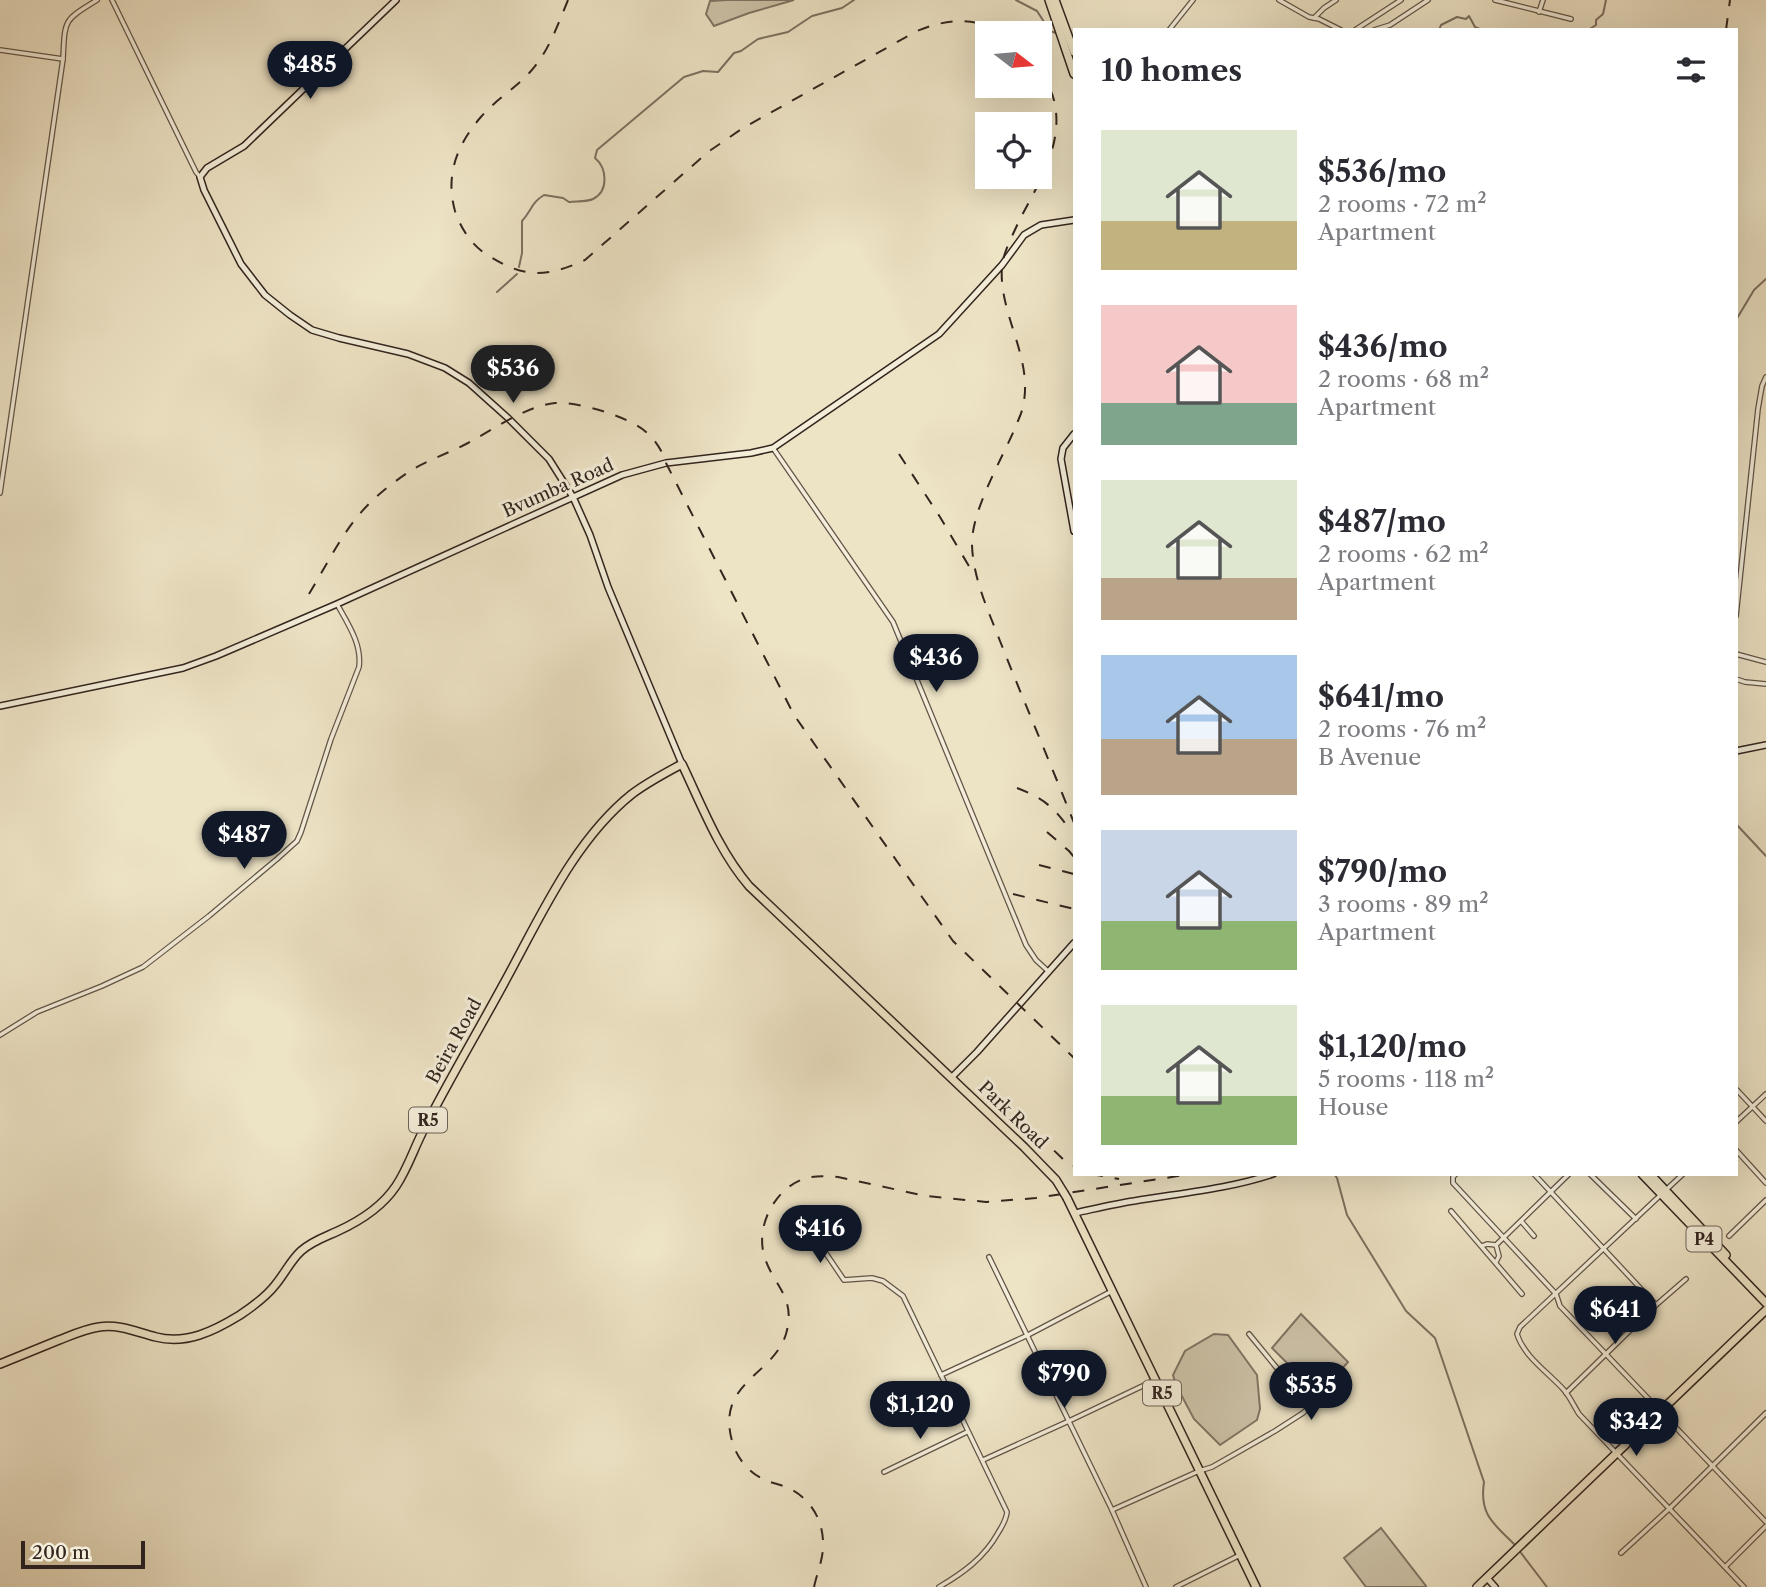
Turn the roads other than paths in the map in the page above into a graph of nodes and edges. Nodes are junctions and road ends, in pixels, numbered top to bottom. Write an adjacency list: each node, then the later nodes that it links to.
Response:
1 (97, 0): 22 (street)
2 (112, 0): 24 (street)
3 (396, 0): 24 (street)
4 (1049, 0): 23 (highway)
5 (1055, 0): 20 (highway)
6 (1193, 0): 16 (street)
7 (1279, 0): 14 (street)
8 (1336, 0): 14 (street)
9 (1401, 0): 18 (street)
10 (1428, 0): 19 (street)
11 (1495, 0): 13 (street)
12 (1543, 0): 13 (street)
13 (1539, 12): 15 (street)
14 (1314, 18): 17 (street)
15 (1571, 19)
16 (1172, 28)
17 (1336, 28)
18 (1358, 28)
19 (1380, 28)
20 (1073, 49)
21 (0, 50): 22 (street)
22 (62, 59): 29 (street)
23 (1073, 71)
24 (200, 177): 30 (street)
25 (1073, 220): 28 (street, Bvumba Road)
26 (1766, 377): 32 (street)
27 (1073, 435): 31 (street)
28 (773, 448): 30 (street, Bvumba Road); 43 (street)
29 (0, 493)
30 (573, 497): 33 (street, Bvumba Road); 41 (street)
31 (1073, 525)
32 (1738, 596)
33 (337, 604): 38 (street, Bvumba Road); 44 (street)
34 (1738, 655): 35 (street)
35 (1766, 662)
36 (1738, 680): 37 (street)
37 (1766, 684)
38 (0, 706)
39 (1766, 745): 40 (street)
40 (1738, 751)
41 (682, 765): 45 (highway, Park Road / R5); 88 (highway, Beira Road / R5)
42 (1073, 944): 43 (street)
43 (1049, 972): 45 (street)
44 (0, 1035)
45 (951, 1078): 65 (highway, Park Road / R5)
46 (1738, 1091): 48 (street)
47 (1766, 1094): 48 (street)
48 (1752, 1107): 49 (street); 50 (street)
49 (1738, 1120)
50 (1766, 1121)
51 (1738, 1152): 60 (street)
52 (1266, 1176): 65 (street)
53 (1454, 1176): 71 (street)
54 (1536, 1176): 61 (street)
55 (1567, 1176): 61 (street)
56 (1592, 1176): 66 (street)
57 (1644, 1176): 62 (highway, P4)
58 (1651, 1176): 62 (highway, P4)
59 (1681, 1176): 62 (street)
60 (1766, 1183)
61 (1549, 1192): 67 (street); 74 (street)
62 (1664, 1193): 66 (street); 81 (highway, P4); 82 (highway, P4)
63 (1766, 1200): 70 (street)
64 (1451, 1212): 73 (street)
65 (1075, 1213): 78 (highway, Park Road / R5)
66 (1636, 1219): 74 (street)
67 (1521, 1221): 69 (street); 71 (street)
68 (818, 1236): 89 (street)
69 (1534, 1236)
70 (1729, 1236)
71 (1504, 1238): 72 (street); 80 (street)
72 (1496, 1245): 73 (street); 76 (street)
73 (1482, 1246): 76 (street)
74 (1603, 1249): 80 (street); 83 (street)
75 (989, 1257): 86 (street)
76 (1496, 1263): 79 (street)
77 (1686, 1279): 83 (street)
78 (1112, 1291): 86 (street); 90 (highway, Park Road / R5)
79 (1522, 1294)
80 (1556, 1294): 87 (street); 91 (street)
81 (1766, 1296)
82 (1766, 1303)
83 (1656, 1305): 87 (street)
84 (1766, 1310): 92 (highway)
85 (1249, 1334): 99 (street)
86 (1028, 1335): 89 (street); 94 (street)
87 (1605, 1354): 91 (street); 92 (street)
88 (0, 1364)
89 (941, 1375): 95 (street)
90 (1155, 1380): 94 (street); 99 (highway, Park Road / R5)
91 (1566, 1393): 96 (street)
92 (1661, 1410): 96 (highway); 98 (street)
93 (1765, 1416): 98 (street)
94 (1069, 1421): 97 (street); 102 (street)
95 (967, 1432): 97 (street); 100 (street)
96 (1615, 1454): 101 (street); 107 (highway)
97 (983, 1461): 108 (street)
98 (1713, 1465): 101 (street); 103 (street)
99 (1199, 1471): 102 (street); 105 (highway, Park Road / R5)
100 (884, 1472)
101 (1670, 1508): 104 (street); 106 (street)
102 (1112, 1510): 109 (street)
103 (1766, 1524): 106 (street)
104 (1621, 1553)
105 (1240, 1555): 110 (street); 111 (highway, Park Road / R5)
106 (1725, 1567): 114 (street)
107 (1487, 1578): 112 (highway); 113 (street)
108 (939, 1587)
109 (1146, 1587)
110 (1176, 1587)
111 (1256, 1587)
112 (1477, 1587)
113 (1495, 1587)
114 (1744, 1587)

